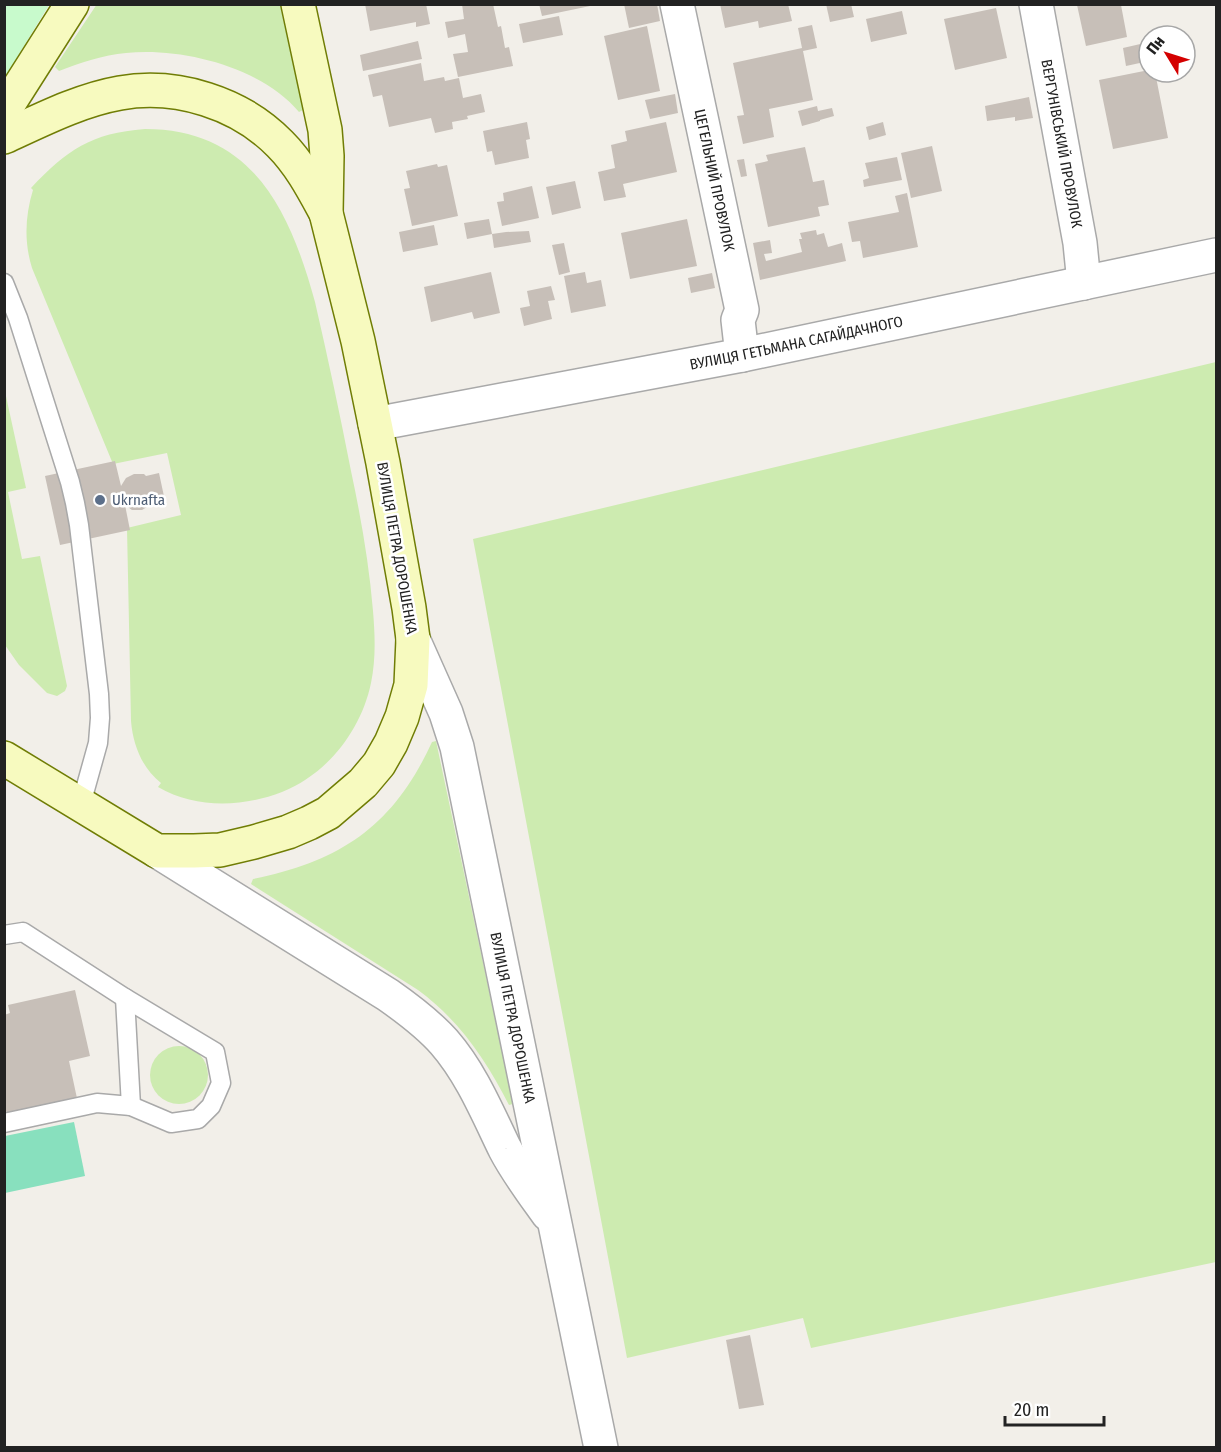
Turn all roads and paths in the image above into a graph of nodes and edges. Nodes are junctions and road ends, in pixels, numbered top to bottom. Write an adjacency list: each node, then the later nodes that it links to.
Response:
1 (72, 4): 5 (main road)
2 (298, 4): 7 (main road, ВУЛИЦЯ ПЕТРА ДОРОШЕНКА)
3 (677, 4): 11 (street, ЦЕГЕЛЬНИЙ ПРОВУЛОК)
4 (1036, 4): 9 (street, ВЕРГУНІВСЬКИЙ ПРОВУЛОК)
5 (4, 111)
6 (4, 137): 7 (main road)
7 (326, 213): 12 (main road, ВУЛИЦЯ ПЕТРА ДОРОШЕНКА)
8 (1216, 255): 9 (street, ВУЛИЦЯ ГЕТЬМАНА САГАЙДАЧНОГО)
9 (1084, 283): 11 (street, ВУЛИЦЯ ГЕТЬМАНА САГАЙДАЧНОГО)
10 (4, 284): 15 (lane)
11 (742, 355): 12 (street, ВУЛИЦЯ ГЕТЬМАНА САГАЙДАЧНОГО)
12 (375, 424): 13 (main road, ВУЛИЦЯ ПЕТРА ДОРОШЕНКА)
13 (413, 639): 16 (main road); 23 (street, ВУЛИЦЯ ПЕТРА ДОРОШЕНКА)
14 (6, 758): 15 (main road, ВУЛИЦЯ ПЕТРА ДОРОШЕНКА)
15 (81, 804): 16 (main road, ВУЛИЦЯ ПЕТРА ДОРОШЕНКА)
16 (158, 851): 23 (street, ВУЛИЦЯ ПЕТРА ДОРОШЕНКА)
17 (4, 921): 18 (lane)
18 (23, 932): 19 (lane); 20 (lane)
19 (4, 935)
20 (125, 998): 21 (lane); 21 (lane)
21 (131, 1107): 22 (lane)
22 (4, 1123)
23 (556, 1225): 24 (street, ВУЛИЦЯ ПЕТРА ДОРОШЕНКА)
24 (601, 1448)

